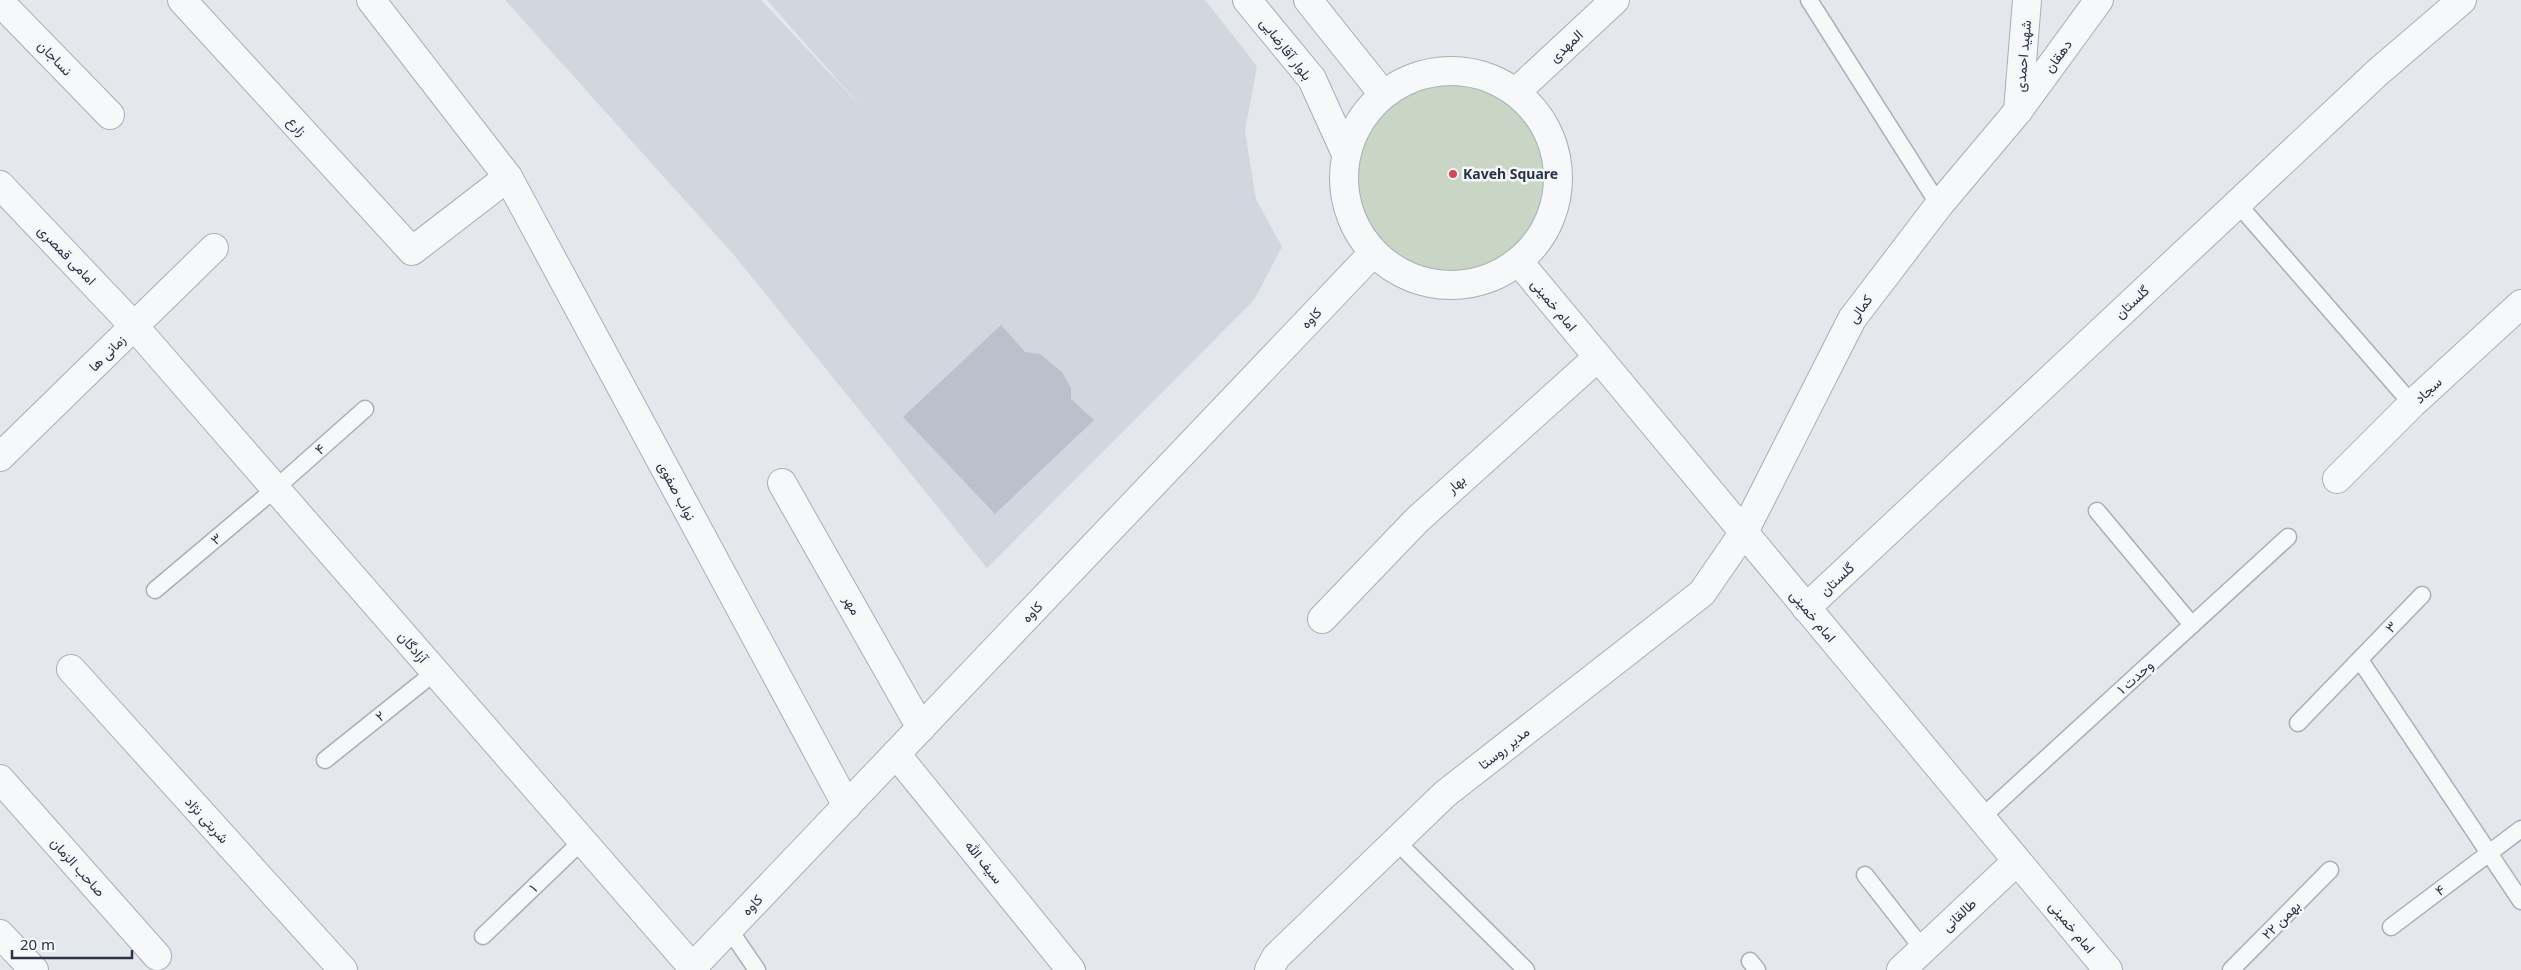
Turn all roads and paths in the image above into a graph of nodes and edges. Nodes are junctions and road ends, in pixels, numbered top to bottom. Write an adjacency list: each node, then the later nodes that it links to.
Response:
1 (182, 0): 16 (street, زارع)
2 (371, 0): 16 (street, نواب صفوی)
3 (1247, 0): 15 (street, بلوار آقارضایی)
4 (1308, 0): 12 (street)
5 (1615, 0): 11 (street, المهدی)
6 (1809, 0): 19 (lane)
7 (2028, 0): 13 (street, شهید احمدی)
8 (2099, 0): 13 (street, دهقان)
9 (2462, 0): 18 (street, گلستان)
10 (0, 2): 14 (street, نساجان)
11 (1516, 92): 12 (street); 22 (street)
12 (1383, 94): 15 (street)
13 (2018, 111): 19 (street, کمالی)
14 (110, 115)
15 (1346, 154): 21 (street)
16 (508, 177): 48 (street, نواب صفوی)
17 (0, 185): 24 (street, امامی قمصری)
18 (2237, 203): 26 (lane); 37 (street, گلستان)
19 (1939, 205): 33 (street, کمالی)
20 (214, 248): 24 (street, زمانی ها)
21 (1373, 253): 22 (street); 44 (street, کاوه)
22 (1519, 262): 25 (street, امام خمینی)
23 (2521, 304): 26 (street, سجاد)
24 (134, 326): 28 (street, زمانی ها); 31 (street, آزادگان)
25 (1598, 357): 33 (street, امام خمینی); 38 (street, بهار)
26 (2412, 404): 29 (street, سجاد)
27 (365, 409): 31 (lane, ۴)
28 (0, 456)
29 (2337, 479)
30 (782, 483): 44 (street, مهر)
31 (276, 488): 35 (lane, ۳); 42 (street, آزادگان)
32 (2097, 511): 39 (lane)
33 (1744, 532): 37 (street, امام خمینی); 52 (street, مدیر روستا)
34 (2288, 537): 39 (lane, وحدت ۱)
35 (155, 590)
36 (2422, 594): 40 (lane, ۳)
37 (1806, 608): 49 (street, امام خمینی)
38 (1322, 619)
39 (2192, 625): 49 (lane, وحدت ۱)
40 (2360, 660): 43 (lane, ۳); 53 (lane)
41 (71, 669): 66 (street, شربتی نژاد)
42 (435, 672): 46 (lane, ۲); 51 (street, آزادگان)
43 (2298, 722)
44 (921, 728): 45 (street, کاوه)
45 (896, 754): 48 (street, کاوه); 68 (street, سیف الله)
46 (325, 760)
47 (0, 779): 63 (street, صاحب الزمان)
48 (847, 806): 59 (street, کاوه)
49 (1981, 818): 54 (street, امام خمینی)
50 (2521, 829): 53 (lane)
51 (582, 840): 61 (lane, ۱); 64 (street, آزادگان)
52 (1396, 841): 69 (street, مدیر روستا); 70 (lane)
53 (2489, 853): 57 (lane); 58 (lane, ۴)
54 (2017, 861): 62 (street, طالقانی); 72 (street, امام خمینی)
55 (2330, 870): 73 (lane, ۲۲ بهمن)
56 (1865, 875): 62 (lane)
57 (2521, 901)
58 (2391, 927)
59 (729, 929): 64 (street, کاوه); 67 (lane)
60 (0, 934): 65 (street)
61 (483, 936)
62 (1924, 949): 71 (street, طالقانی)
63 (157, 956)
64 (692, 969)
65 (34, 970)
66 (343, 970)
67 (757, 970)
68 (1071, 970)
69 (1269, 970)
70 (1526, 970)
71 (1901, 970)
72 (2108, 970)
73 (2231, 970)

